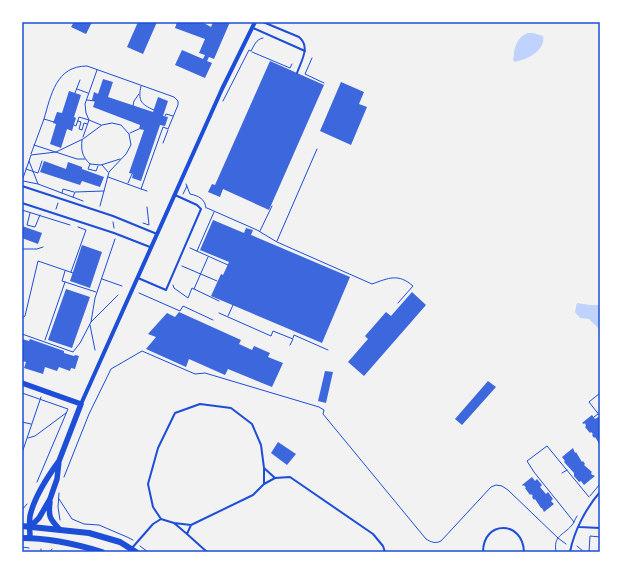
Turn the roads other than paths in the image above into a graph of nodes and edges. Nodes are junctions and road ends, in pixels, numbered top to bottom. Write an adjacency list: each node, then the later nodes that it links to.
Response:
1 (255, 22): 3 (street)
2 (263, 22): 4 (lane)
3 (252, 28): 4 (lane); 7 (street)
4 (305, 51): 5 (lane)
5 (297, 73)
6 (22, 186): 9 (lane)
7 (174, 195): 9 (street); 11 (lane)
8 (22, 203): 10 (lane)
9 (157, 234): 10 (street)
10 (150, 247): 11 (street)
11 (137, 277): 13 (street)
12 (22, 384): 13 (street)
13 (81, 404): 14 (street)
14 (59, 461): 19 (street); 26 (street)
15 (264, 468): 16 (lane); 17 (lane); 20 (lane)
16 (275, 478): 17 (lane); 34 (lane)
17 (264, 484): 22 (lane)
18 (600, 492): 25 (lane)
19 (50, 499): 24 (street); 26 (street)
20 (161, 519): 21 (lane); 31 (lane)
21 (174, 523): 22 (lane); 28 (lane)
22 (191, 525): 28 (lane)
23 (22, 526): 26 (main road)
24 (60, 526): 26 (main road); 31 (main road)
25 (579, 526): 27 (lane); 37 (lane)
26 (30, 527): 30 (street)
27 (600, 528)
28 (186, 534): 33 (lane)
29 (22, 538): 30 (main road)
30 (30, 538): 32 (main road)
31 (134, 550)
32 (102, 552)
33 (208, 552)
34 (385, 552)
35 (483, 552): 36 (lane)
36 (524, 552)
37 (570, 552)

